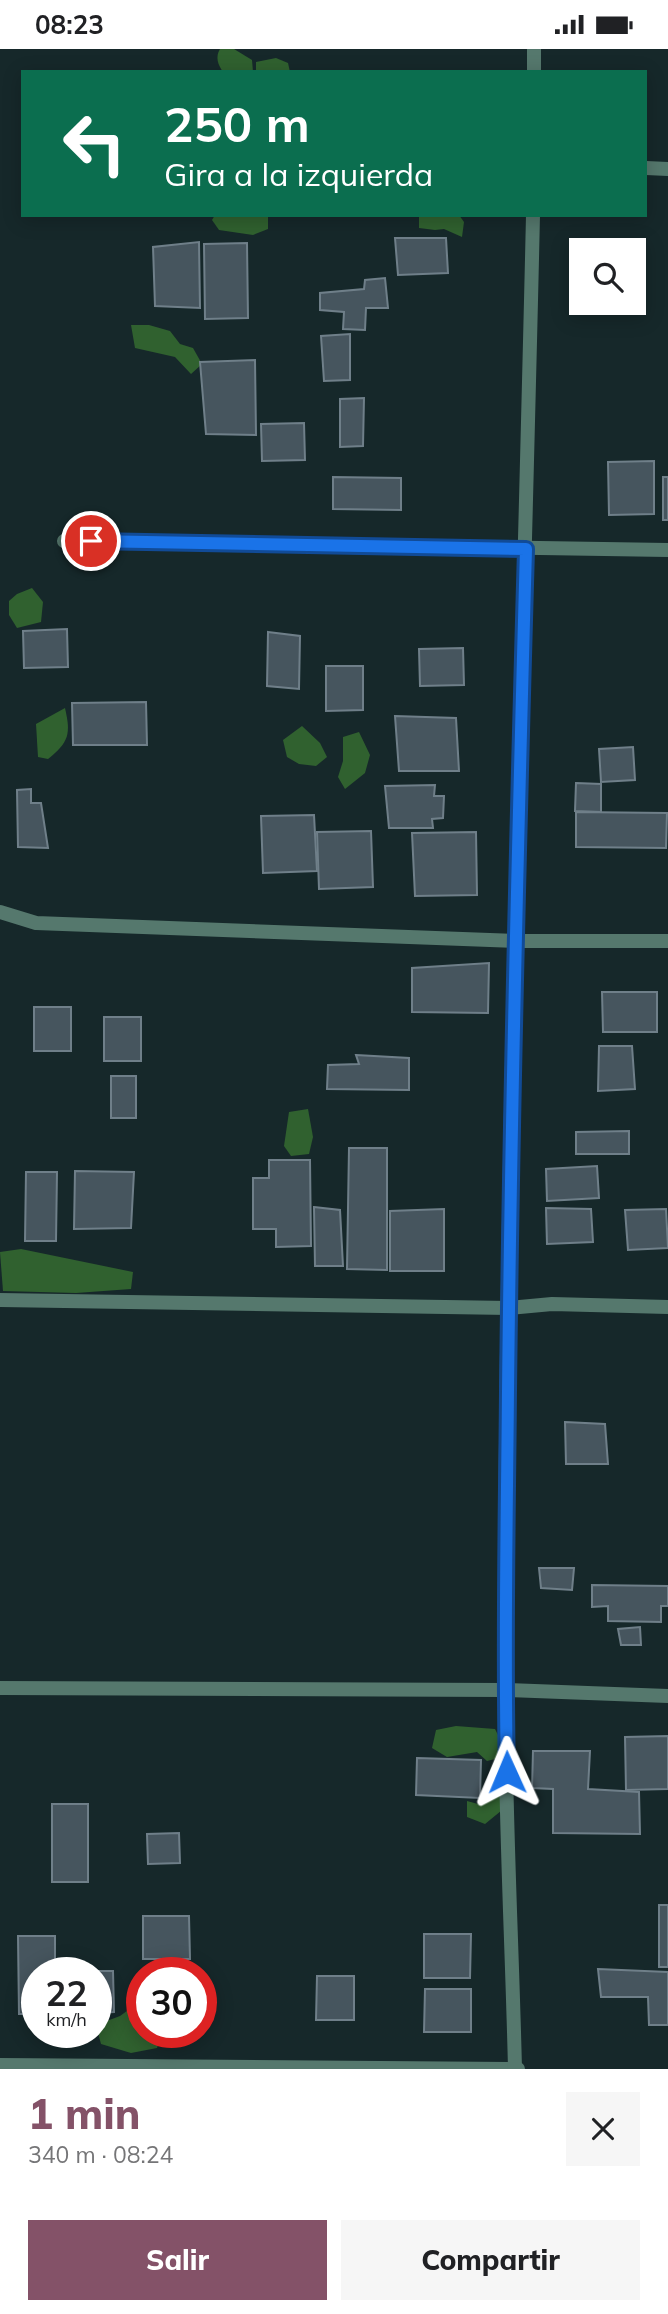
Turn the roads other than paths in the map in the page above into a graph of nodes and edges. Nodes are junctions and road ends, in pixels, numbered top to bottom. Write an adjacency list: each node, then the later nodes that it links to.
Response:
1 (534, 49): 2 (street)
2 (534, 70)
3 (647, 168): 4 (street)
4 (668, 169)
5 (533, 217): 7 (street)
6 (64, 541): 7 (street)
7 (526, 549): 8 (street); 10 (street)
8 (668, 550)
9 (0, 912): 10 (street)
10 (515, 941): 11 (street); 14 (street)
11 (668, 941)
12 (0, 1300): 14 (street)
13 (668, 1307): 14 (street)
14 (509, 1308): 16 (street)
15 (0, 1688): 16 (street)
16 (505, 1690): 17 (street); 19 (street)
17 (668, 1696)
18 (0, 2065): 19 (street)
19 (517, 2069)

